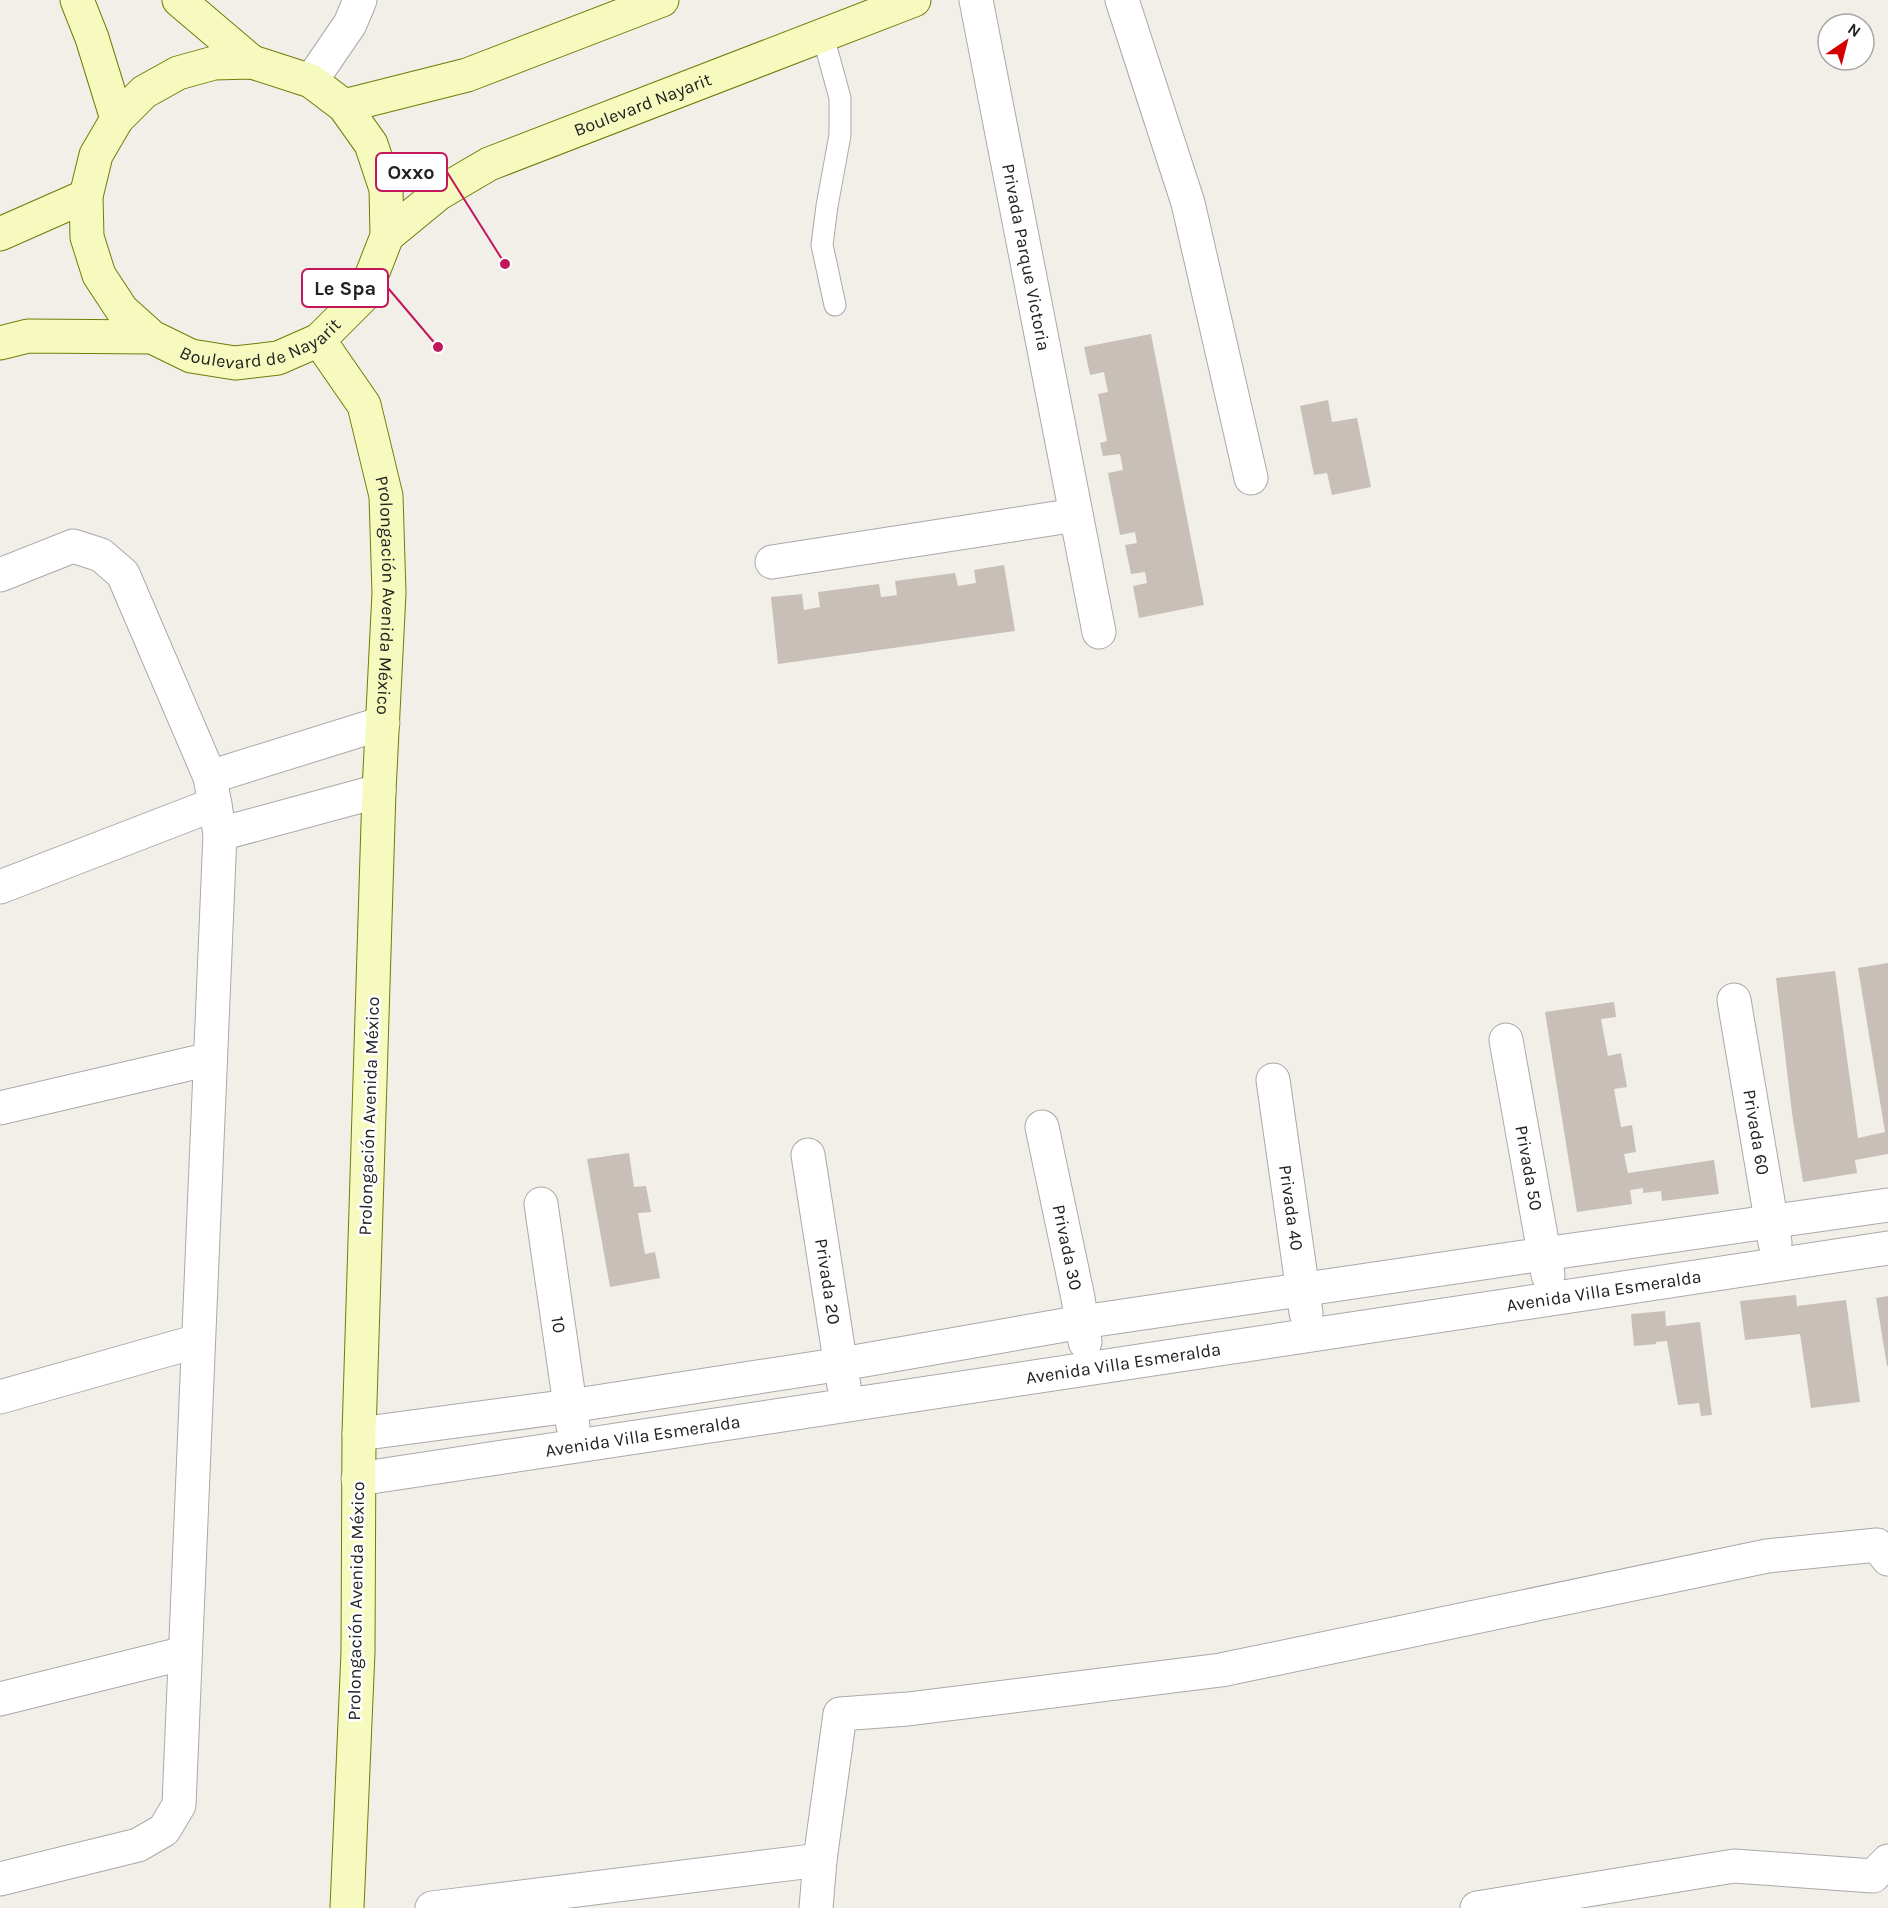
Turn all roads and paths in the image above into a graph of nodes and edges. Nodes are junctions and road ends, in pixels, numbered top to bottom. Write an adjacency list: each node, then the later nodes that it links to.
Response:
1 (77, 0): 12 (street)
2 (179, 0): 9 (street)
3 (360, 0): 10 (street)
4 (662, 0): 11 (street)
5 (914, 0): 8 (street, Boulevard Nayarit)
6 (976, 0): 21 (street, Privada Parque Victoria)
7 (1122, 0): 20 (street)
8 (823, 36): 15 (street, Boulevard Nayarit); 16 (lane)
9 (252, 62): 10 (street, Boulevard de Nayarit); 12 (street, Boulevard de Nayarit)
10 (311, 81): 11 (street, Boulevard de Nayarit)
11 (344, 106): 15 (street, Boulevard de Nayarit)
12 (117, 119): 13 (street, Boulevard de Nayarit)
13 (86, 196): 14 (street); 17 (street)
14 (0, 234)
15 (387, 236): 18 (street, Boulevard de Nayarit)
16 (835, 305)
17 (152, 337): 18 (street, Boulevard de Nayarit); 19 (street, Boulevard de Nayarit)
18 (319, 340): 25 (street, Prolongación Avenida México)
19 (0, 343)
20 (1251, 478)
21 (1076, 515): 22 (street); 24 (street, Privada Parque Victoria)
22 (772, 562)
23 (0, 575): 27 (street)
24 (1099, 632)
25 (383, 723): 26 (street, Prolongación Avenida México); 27 (street)
26 (379, 791): 27 (street); 52 (street, Prolongación Avenida México)
27 (215, 805): 28 (street); 31 (street)
28 (0, 887)
29 (1734, 1000): 38 (street, Privada 60)
30 (1506, 1040): 40 (street, Privada 50)
31 (210, 1059): 33 (street); 46 (street)
32 (1273, 1080): 42 (street, Privada 40)
33 (0, 1108)
34 (1042, 1127): 44 (street, Privada 30)
35 (807, 1155): 47 (street, Privada 20)
36 (541, 1204): 50 (street, 10)
37 (1888, 1205): 38 (street)
38 (1771, 1221): 40 (street); 41 (street, Privada 60)
39 (1888, 1248): 41 (street, Avenida Villa Esmeralda)
40 (1544, 1254): 42 (street); 43 (street, Privada 50)
41 (1779, 1263): 43 (street, Avenida Villa Esmeralda)
42 (1303, 1291): 44 (street); 45 (street, Privada 40)
43 (1552, 1297): 45 (street, Avenida Villa Esmeralda)
44 (1082, 1322): 47 (street); 48 (street, Privada 30)
45 (1310, 1335): 48 (street, Avenida Villa Esmeralda)
46 (198, 1341): 49 (street); 56 (street)
47 (842, 1364): 50 (street); 51 (street, Privada 20)
48 (1089, 1368): 51 (street, Avenida Villa Esmeralda)
49 (0, 1397)
50 (570, 1406): 52 (street); 53 (street, 10)
51 (847, 1406): 53 (street, Avenida Villa Esmeralda)
52 (358, 1434): 54 (street, Prolongación Avenida México)
53 (576, 1446): 54 (street, Avenida Villa Esmeralda)
54 (358, 1479): 62 (street, Prolongación Avenida México)
55 (1888, 1559): 58 (street)
56 (185, 1653): 57 (street); 60 (street)
57 (0, 1699)
58 (820, 1860): 61 (street); 63 (street)
59 (1888, 1861): 64 (street)
60 (0, 1879)
61 (811, 1907)
62 (347, 1908)
63 (432, 1908)
64 (1477, 1908)

